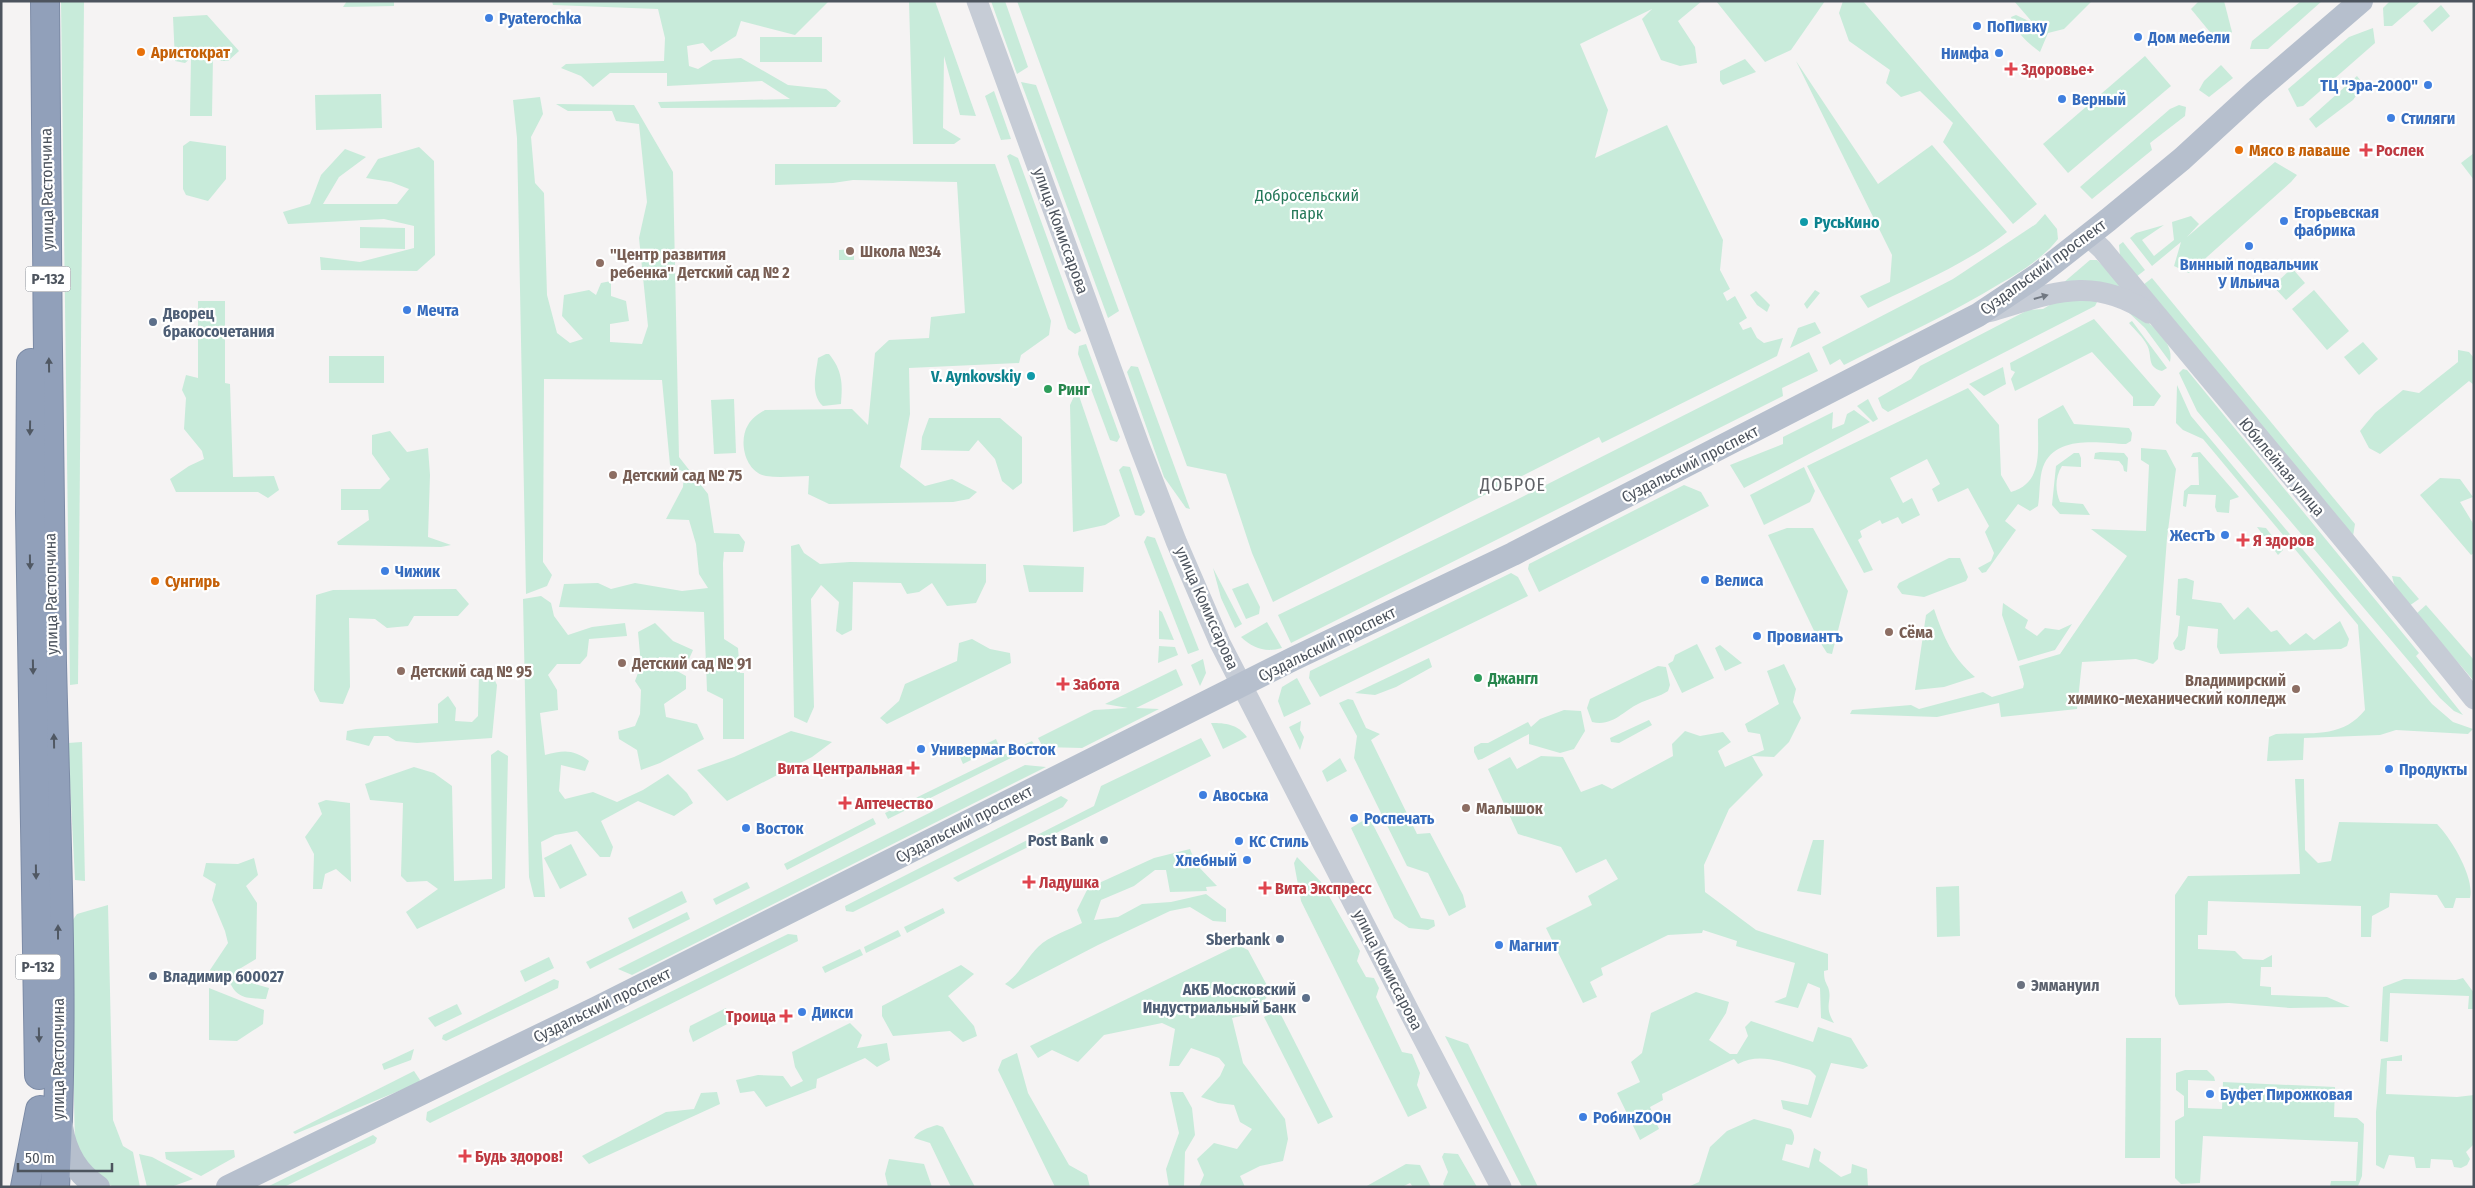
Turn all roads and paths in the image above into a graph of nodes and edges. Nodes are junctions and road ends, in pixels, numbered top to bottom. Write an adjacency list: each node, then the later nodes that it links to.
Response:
1 (30, 1): 10 (highway, улица Растопчина / Р-132, one-way to 10)
2 (45, 1): 10 (highway, улица Растопчина / Р-132, one-way to 2)
3 (977, 1): 8 (main road, улица Комиссарова)
4 (2361, 1): 5 (main road, Суздальский проспект)
5 (2088, 236): 6 (main road, Суздальский проспект); 7 (main road, Юбилейная улица)
6 (1978, 315): 7 (main road, one-way to 7); 8 (main road, Суздальский проспект)
7 (2161, 321): 9 (main road, Юбилейная улица)
8 (1241, 685): 15 (main road, Суздальский проспект); 16 (main road, улица Комиссарова)
9 (2474, 699)
10 (49, 1110): 11 (highway, Р-132); 12 (highway, улица Растопчина / Р-132); 13 (highway, улица Растопчина / Р-132); 14 (main road)
11 (25, 1187)
12 (43, 1187)
13 (55, 1187)
14 (98, 1187)
15 (228, 1187)
16 (1501, 1187)

